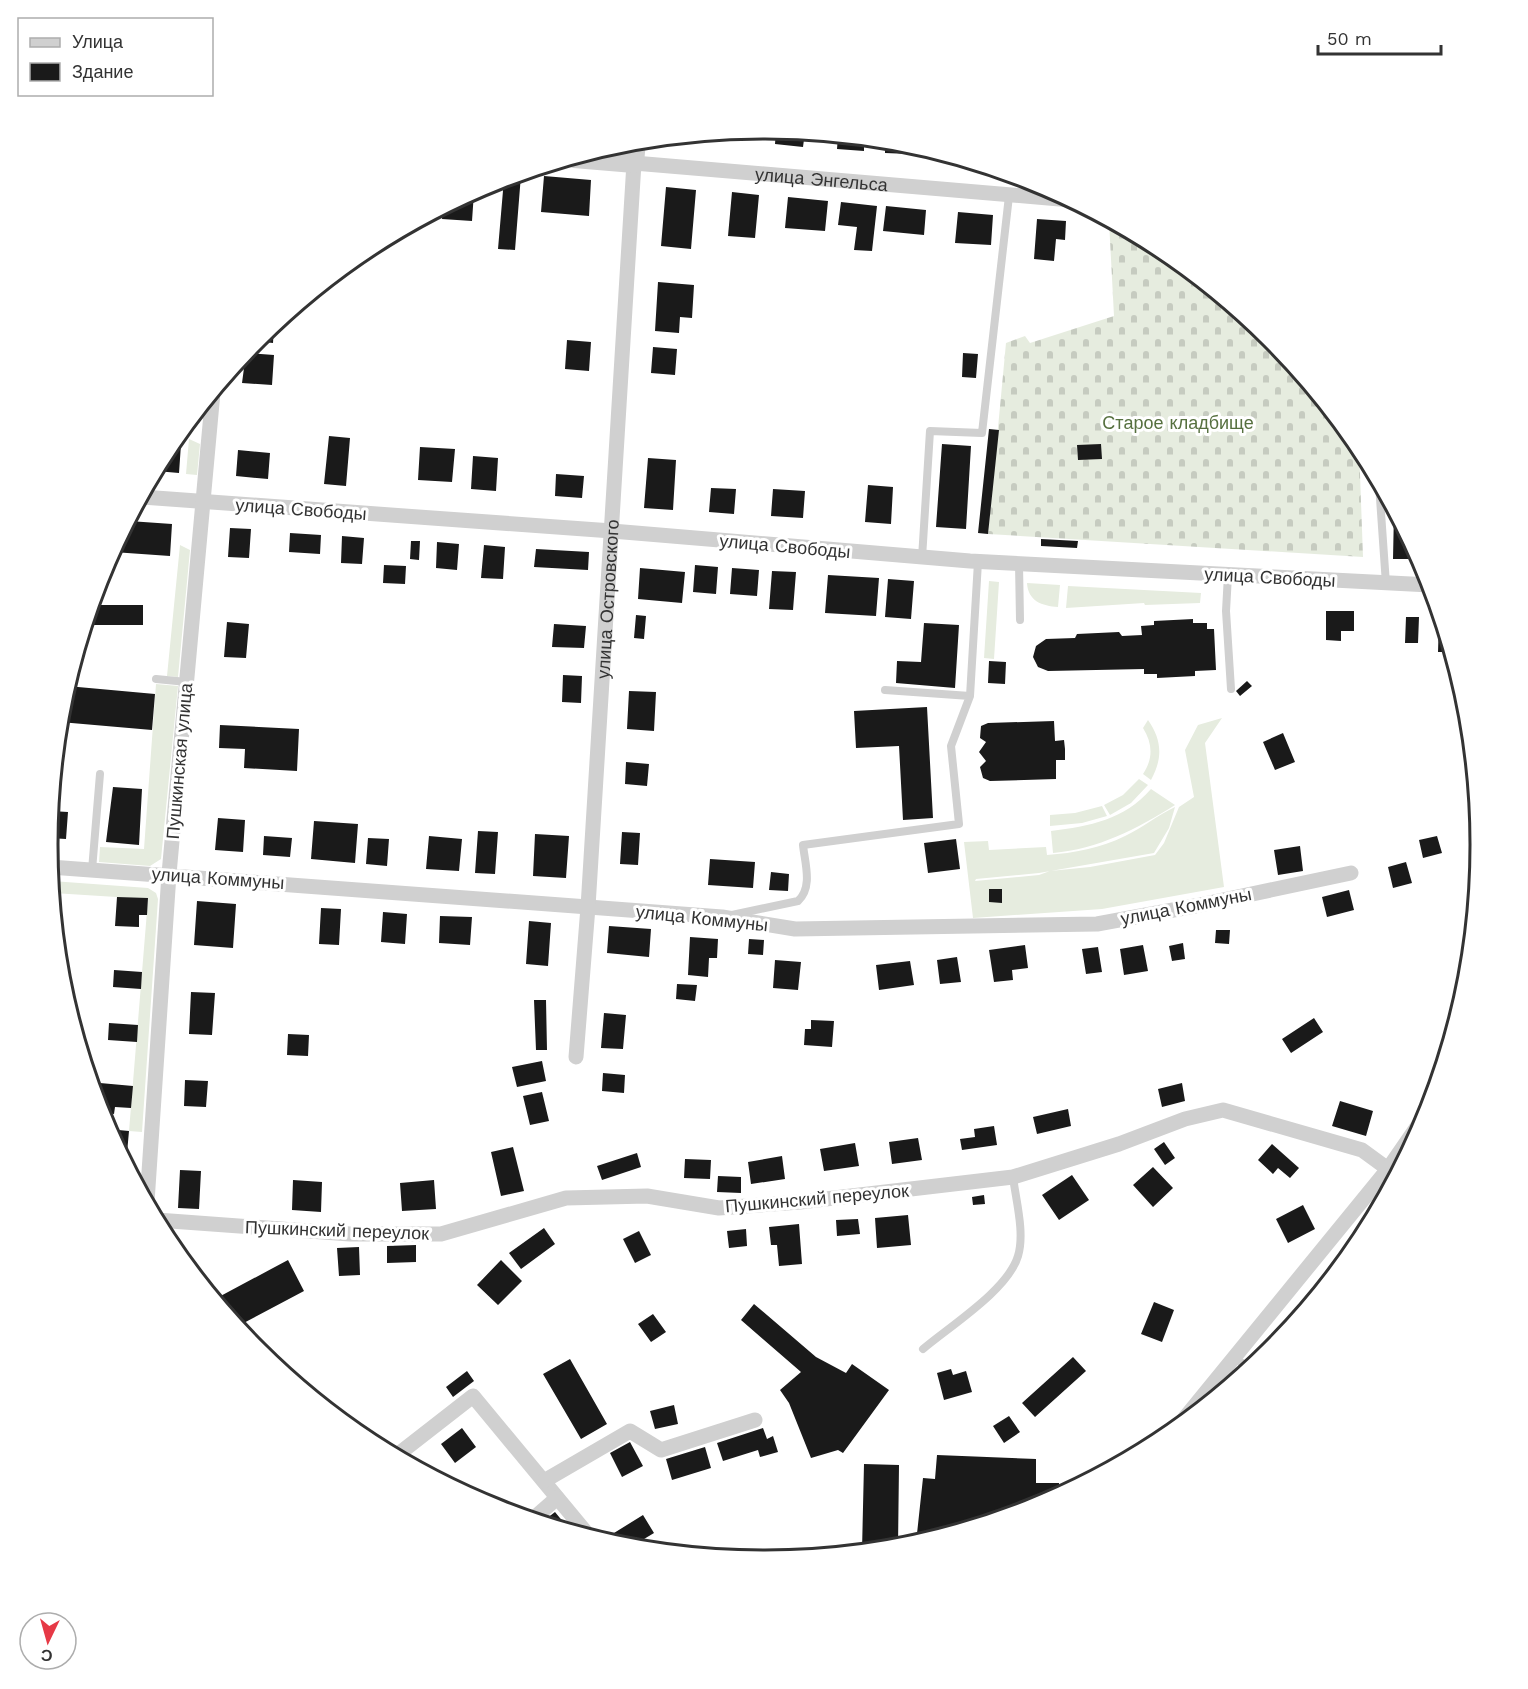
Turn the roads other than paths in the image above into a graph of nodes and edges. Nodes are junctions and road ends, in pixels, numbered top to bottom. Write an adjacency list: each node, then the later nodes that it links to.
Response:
1 (635, 151): 3 (street, улица Островского)
2 (595, 160): 3 (street, улица Энгельса)
3 (634, 163): 4 (street, улица Энгельса); 10 (street, улица Островского)
4 (1009, 196): 5 (street, улица Энгельса); 11 (lane)
5 (1046, 198)
6 (212, 406): 8 (street, Пушкинская улица)
7 (150, 498): 8 (street, улица Свободы)
8 (203, 502): 10 (street, улица Свободы); 19 (street, Пушкинская улица)
9 (1380, 502): 15 (lane)
10 (612, 531): 11 (street, улица Свободы); 28 (street, улица Островского)
11 (922, 558): 12 (street, улица Свободы)
12 (978, 561): 13 (street, улица Свободы); 22 (lane)
13 (1019, 564): 14 (street, улица Свободы); 17 (lane)
14 (1228, 575): 15 (street, улица Свободы); 20 (lane)
15 (1386, 584): 16 (street, улица Свободы)
16 (1420, 585)
17 (1020, 620)
18 (156, 679): 19 (lane)
19 (187, 682): 27 (street, Пушкинская улица)
20 (1231, 689)
21 (885, 690): 22 (lane)
22 (970, 696): 29 (lane)
23 (100, 774): 25 (lane)
24 (59, 868): 25 (street, улица Коммуны)
25 (92, 870): 27 (street, улица Коммуны)
26 (1351, 873): 29 (street, улица Коммуны)
27 (169, 874): 28 (street, улица Коммуны); 34 (street, Пушкинская улица)
28 (588, 907): 29 (street, улица Коммуны); 30 (street, улица Островского)
29 (722, 917)
30 (576, 1057)
31 (1398, 1154): 32 (street)
32 (1388, 1169): 33 (street, Пушкинский переулок); 37 (street)
33 (1013, 1177): 35 (street, Пушкинский переулок); 36 (lane)
34 (148, 1188)
35 (168, 1222)
36 (923, 1349)
37 (1234, 1359): 38 (lane); 39 (street)
38 (1242, 1363)
39 (1204, 1395)
40 (755, 1420): 42 (street)
41 (403, 1450): 42 (street)
42 (544, 1481): 43 (street)
43 (557, 1497): 44 (street); 45 (street)
44 (538, 1513)
45 (581, 1526)

